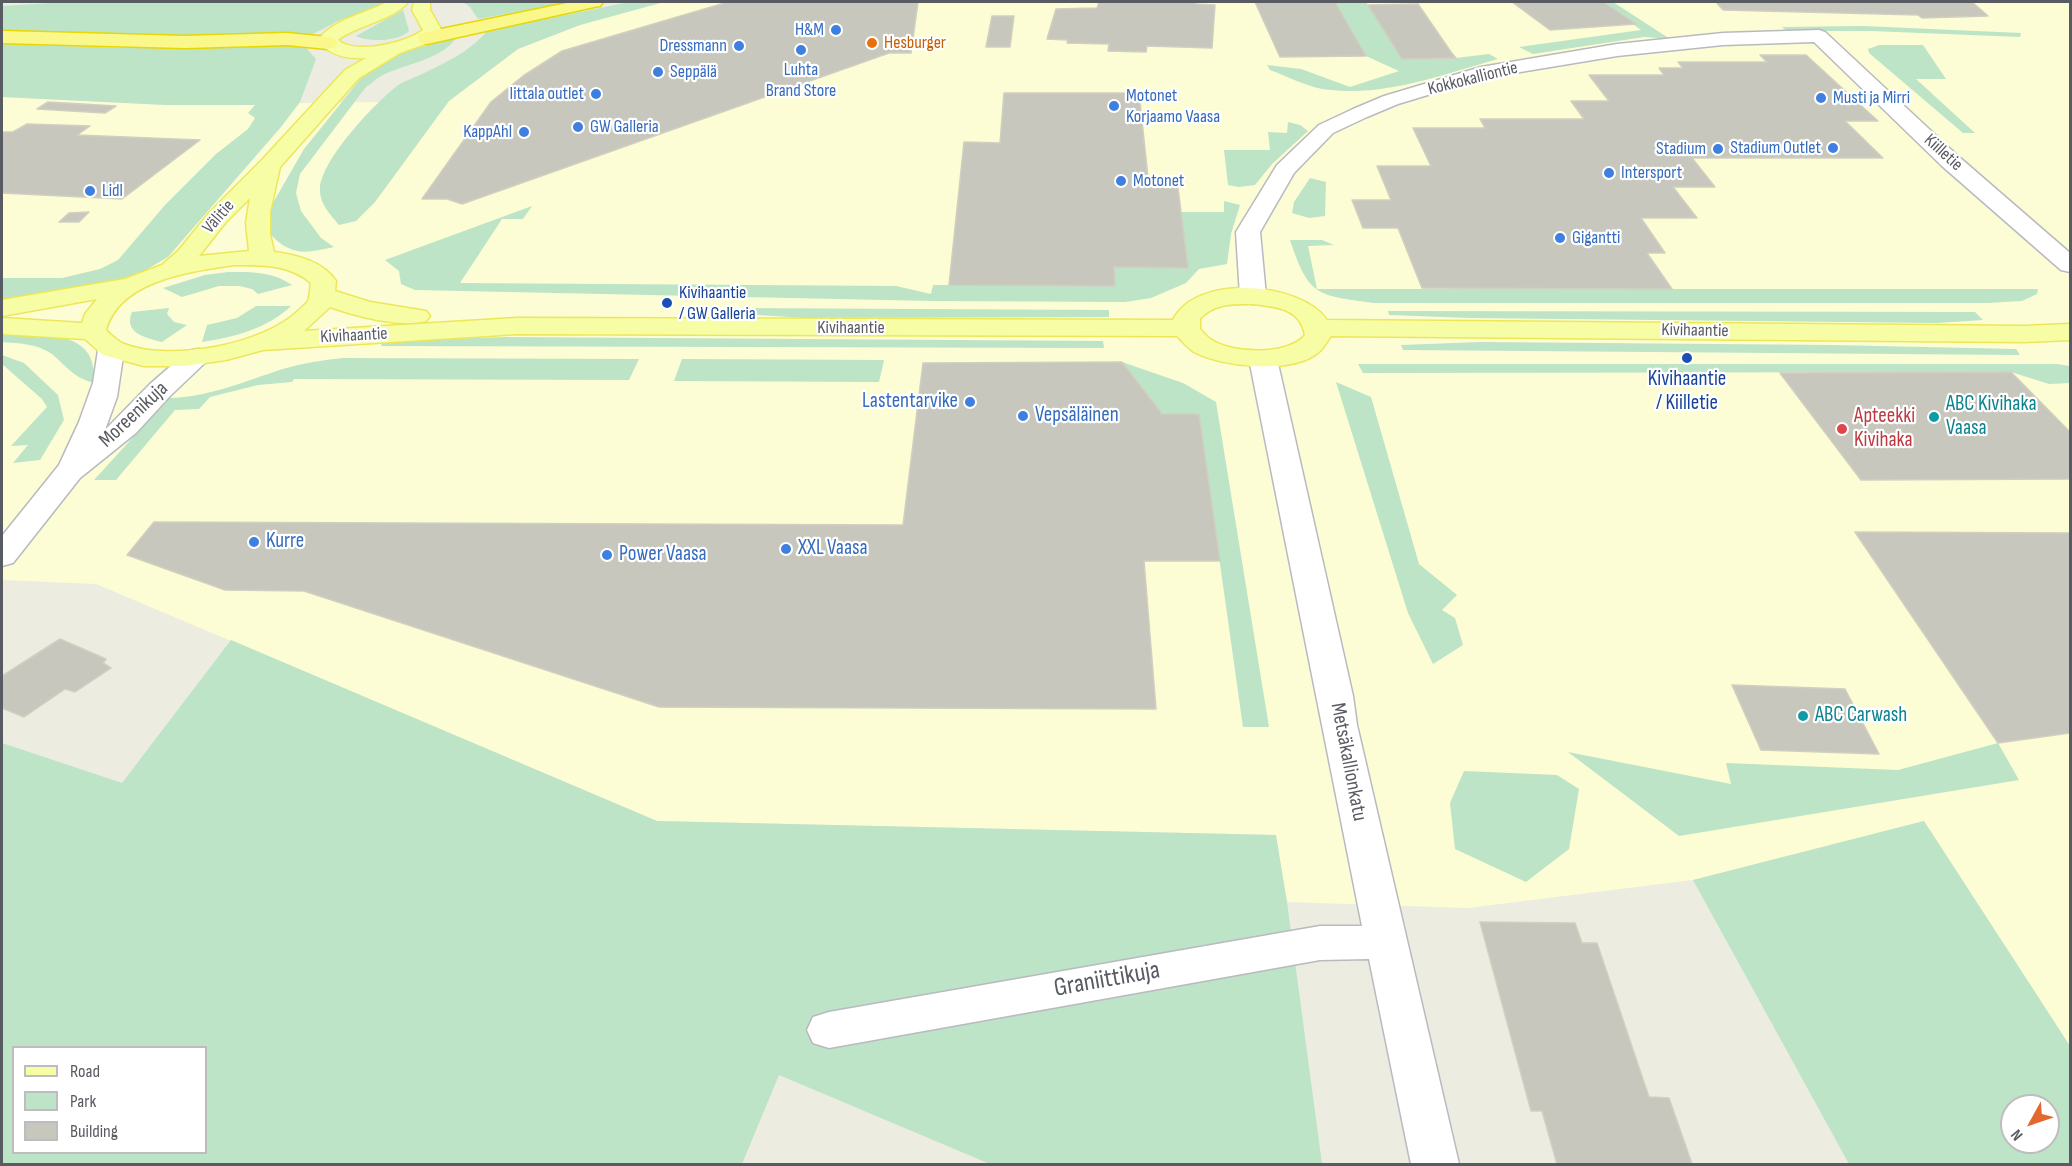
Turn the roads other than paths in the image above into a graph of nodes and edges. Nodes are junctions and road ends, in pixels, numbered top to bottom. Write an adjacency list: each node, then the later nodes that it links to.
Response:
1 (399, 2): 8 (main road)
2 (422, 2): 6 (main road)
3 (594, 2): 6 (highway)
4 (1819, 36): 12 (street, Kiilletie); 16 (street, Kokkokalliontie)
5 (2, 37): 8 (highway)
6 (427, 38): 7 (main road)
7 (393, 50): 8 (main road); 9 (main road, Välitie)
8 (330, 56): 9 (main road, Välitie)
9 (316, 114): 10 (main road, Välitie)
10 (269, 166): 11 (main road, Välitie); 13 (main road, Välitie)
11 (263, 258): 13 (main road); 15 (main road)
12 (2070, 265)
13 (171, 270): 14 (main road)
14 (136, 283): 17 (main road); 23 (main road)
15 (325, 296): 19 (main road, Kivihaantie); 24 (main road)
16 (1253, 296): 20 (main road); 21 (main road)
17 (2, 308)
18 (2, 326): 23 (main road)
19 (517, 326): 20 (main road, Kivihaantie); 24 (main road, Kivihaantie)
20 (1185, 328): 26 (main road)
21 (1318, 328): 22 (main road, Kivihaantie); 26 (main road)
22 (2070, 332)
23 (102, 341): 25 (main road); 27 (street, Moreenikuja)
24 (263, 342): 25 (main road)
25 (198, 357): 27 (street, Moreenikuja)
26 (1263, 359): 29 (street, Metsäkallionkatu)
27 (69, 472): 28 (street, Moreenikuja)
28 (2, 556)
29 (1386, 942): 30 (street, Graniittikuja); 31 (street, Metsäkallionkatu)
30 (829, 1030)
31 (1435, 1164)

